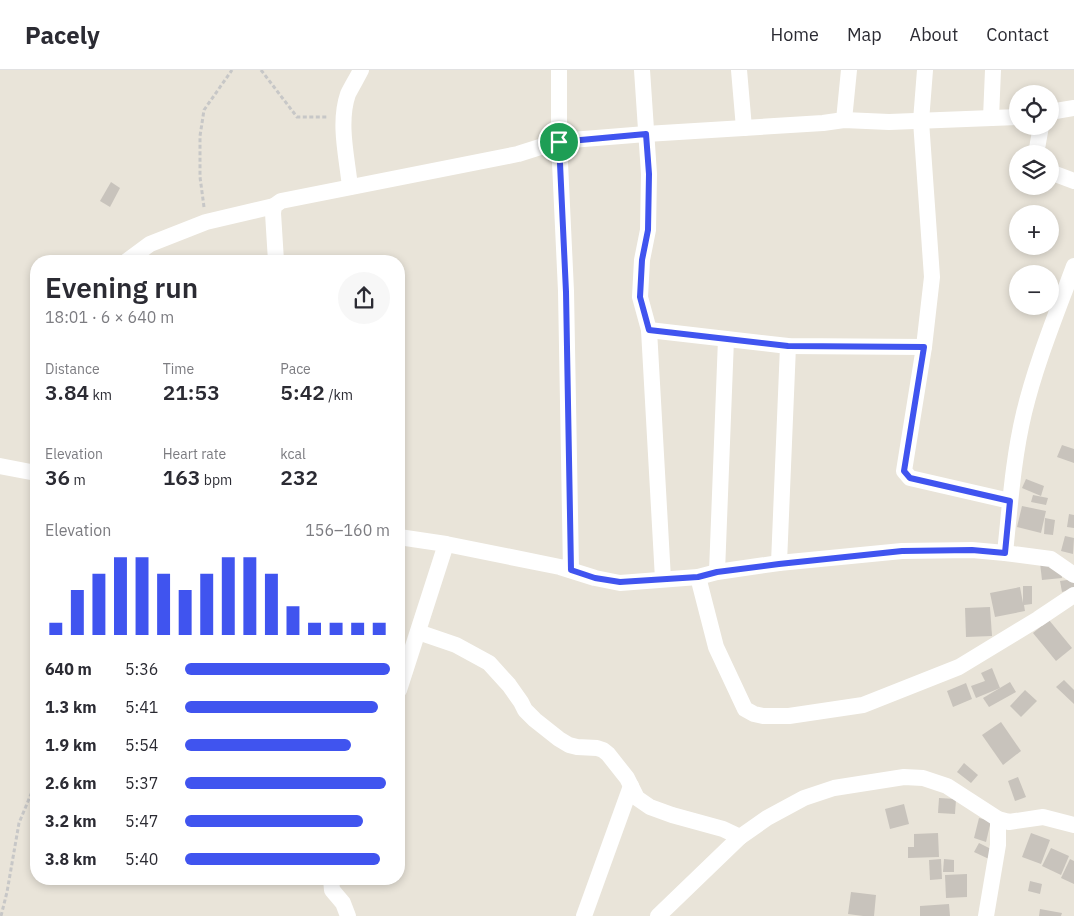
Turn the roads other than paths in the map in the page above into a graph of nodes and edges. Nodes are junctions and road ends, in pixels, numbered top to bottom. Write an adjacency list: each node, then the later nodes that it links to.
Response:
1 (361, 70): 19 (street)
2 (559, 70): 16 (street)
3 (642, 70): 15 (street)
4 (739, 70): 14 (street)
5 (849, 70): 12 (street)
6 (925, 70): 13 (street)
7 (993, 70): 11 (street)
8 (1074, 108): 9 (street)
9 (1059, 110)
10 (1009, 117): 11 (street)
11 (991, 118): 13 (street)
12 (844, 120): 13 (street); 14 (street)
13 (921, 120): 27 (street)
14 (744, 128): 15 (street)
15 (646, 134): 16 (street); 24 (street)
16 (559, 142): 19 (street); 35 (street)
17 (1059, 175): 18 (street)
18 (1074, 180)
19 (350, 187): 20 (street)
20 (274, 206): 21 (street); 22 (street)
21 (135, 255)
22 (276, 255)
23 (1074, 266): 30 (street)
24 (649, 330): 25 (street); 39 (street)
25 (726, 339): 26 (street); 36 (street)
26 (788, 346): 27 (street); 34 (street)
27 (924, 347): 30 (street)
28 (0, 466): 29 (street)
29 (30, 472)
30 (1010, 501): 33 (street)
31 (405, 538): 32 (street)
32 (446, 544): 35 (street); 41 (street)
33 (1005, 553): 34 (street); 37 (street)
34 (779, 564): 36 (street)
35 (571, 570): 39 (street)
36 (717, 572): 38 (street)
37 (1074, 575)
38 (698, 577): 39 (street); 40 (street)
39 (663, 579)
40 (1074, 595)
41 (418, 632): 42 (street); 43 (street)
42 (405, 672)
43 (631, 786): 46 (street); 49 (street)
44 (998, 819): 45 (street); 46 (street); 51 (street)
45 (1074, 825)
46 (740, 837): 50 (street)
47 (332, 885): 48 (street)
48 (348, 916)
49 (584, 916)
50 (658, 916)
51 (986, 916)

